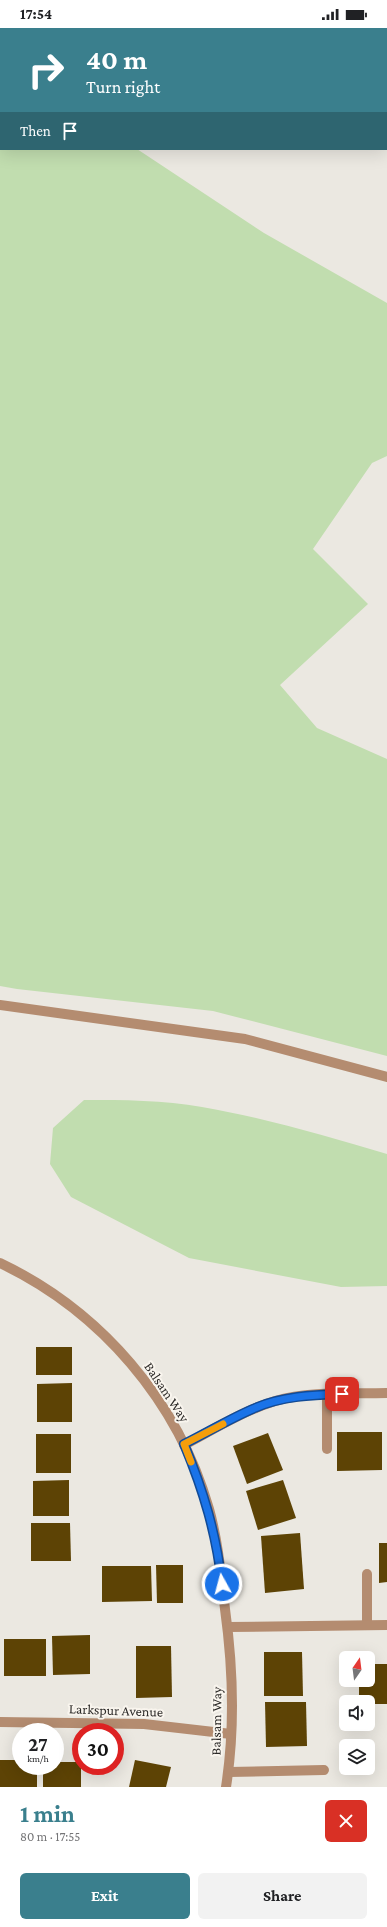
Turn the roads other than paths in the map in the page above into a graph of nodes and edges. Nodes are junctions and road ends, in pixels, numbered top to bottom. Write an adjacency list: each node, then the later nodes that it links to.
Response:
1 (0, 1006): 2 (street)
2 (387, 1077)
3 (0, 1263): 6 (street, Balsam Way)
4 (387, 1393): 5 (street)
5 (328, 1394): 6 (street); 7 (street)
6 (184, 1444): 11 (street, Balsam Way)
7 (327, 1449)
8 (367, 1574): 9 (street)
9 (367, 1625): 10 (street); 11 (street)
10 (387, 1625)
11 (228, 1627): 13 (street, Balsam Way)
12 (0, 1722): 13 (street, Larkspur Avenue)
13 (230, 1734): 15 (street, Balsam Way)
14 (324, 1770): 15 (street)
15 (229, 1772): 16 (street, Balsam Way)
16 (226, 1787)

